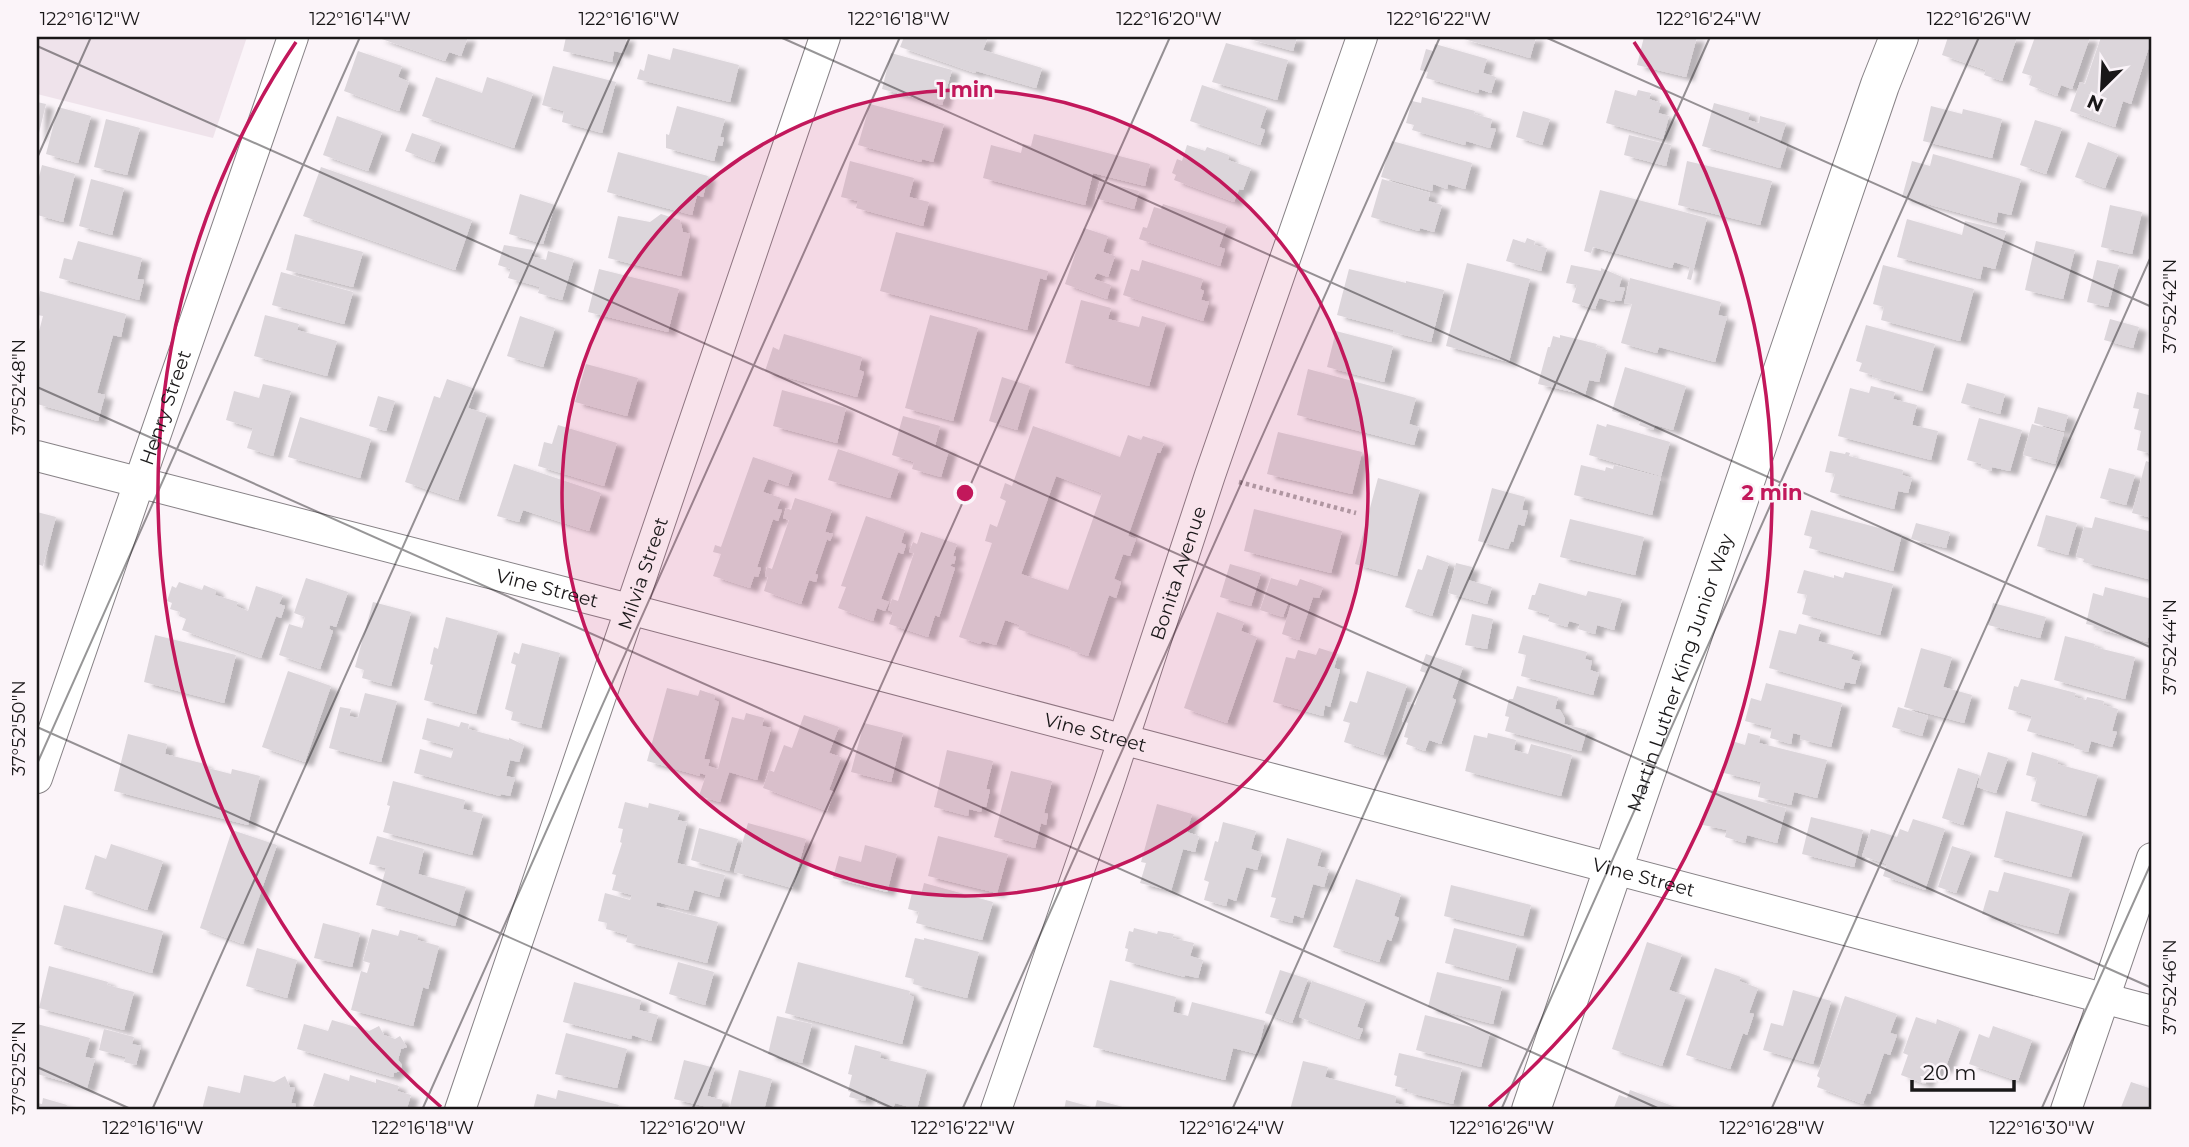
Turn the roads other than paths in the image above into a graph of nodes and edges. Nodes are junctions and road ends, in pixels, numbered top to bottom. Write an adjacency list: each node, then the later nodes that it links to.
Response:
1 (293, 37): 6 (street, Henry Street)
2 (825, 37): 7 (street, Milvia Street)
3 (1362, 37): 8 (street, Bonita Avenue)
4 (1899, 37): 11 (street, Martin Luther King Junior Way)
5 (37, 456): 6 (street, Vine Street)
6 (140, 484): 7 (street, Vine Street); 9 (street, Henry Street)
7 (629, 609): 8 (street, Vine Street); 14 (street, Milvia Street)
8 (1123, 740): 11 (street, Vine Street); 15 (street, Bonita Avenue)
9 (37, 778)
10 (2152, 858): 12 (street)
11 (1614, 868): 12 (street, Vine Street); 16 (street, Martin Luther King Junior Way)
12 (2105, 998): 13 (street, Vine Street); 17 (street)
13 (2152, 1011)
14 (460, 1110)
15 (996, 1110)
16 (1531, 1110)
17 (2066, 1110)

